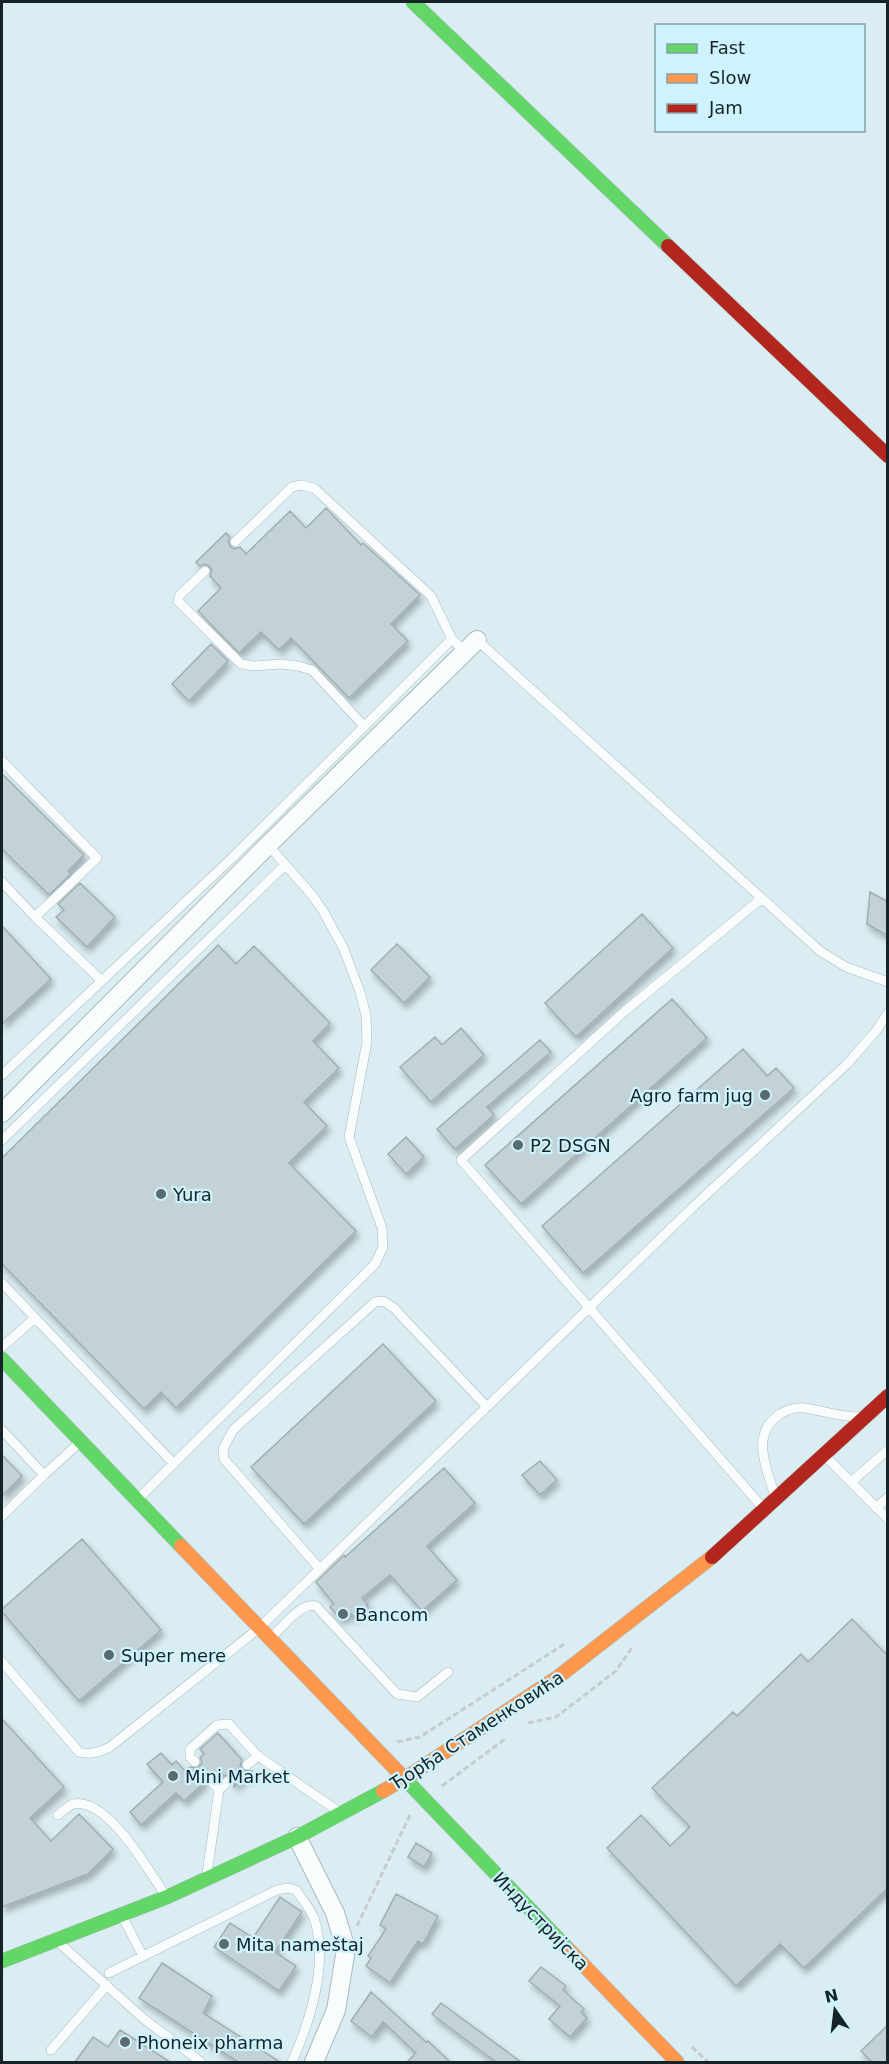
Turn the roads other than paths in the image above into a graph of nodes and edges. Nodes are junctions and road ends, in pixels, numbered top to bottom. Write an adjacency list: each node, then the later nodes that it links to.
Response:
1 (413, 2): 2 (street)
2 (888, 456)
3 (235, 542): 5 (lane)
4 (205, 571): 7 (lane)
5 (452, 639): 6 (lane); 7 (lane)
6 (471, 646): 9 (street); 12 (lane)
7 (364, 726): 14 (lane)
8 (2, 761): 13 (lane)
9 (268, 845): 10 (lane); 18 (street)
10 (285, 864): 19 (lane); 32 (lane)
11 (2, 882): 13 (lane)
12 (762, 898): 15 (lane); 21 (lane)
13 (35, 917): 14 (lane)
14 (102, 981): 17 (lane)
15 (888, 982)
16 (888, 1013): 21 (lane)
17 (2, 1075)
18 (2, 1113)
19 (2, 1140)
20 (2, 1284): 22 (lane)
21 (589, 1308): 26 (lane); 39 (lane)
22 (35, 1318): 23 (lane); 32 (lane)
23 (2, 1347)
24 (2, 1359): 29 (street, Индустријска)
25 (888, 1396): 27 (street, Ђорђа Стаменковића)
26 (487, 1407): 42 (lane); 42 (lane)
27 (865, 1417): 31 (street, Ђорђа Стаменковића); 36 (lane)
28 (2, 1431): 33 (lane)
29 (81, 1442): 33 (lane); 37 (street, Индустријска)
30 (888, 1450): 34 (lane)
31 (825, 1455): 34 (lane); 36 (street, Ђорђа Стаменковића)
32 (174, 1464): 37 (lane)
33 (44, 1475): 40 (lane)
34 (851, 1482): 38 (lane)
35 (888, 1497): 38 (lane)
36 (777, 1499): 39 (street, Ђорђа Стаменковића)
37 (137, 1500): 43 (street, Индустријска)
38 (876, 1508): 41 (lane)
39 (765, 1510): 51 (street, Ђорђа Стаменковића)
40 (2, 1516)
41 (888, 1519)
42 (319, 1568): 43 (lane)
43 (259, 1628): 44 (street, Индустријска); 45 (lane)
44 (270, 1639): 46 (lane); 51 (street, Индустријска)
45 (2, 1662)
46 (448, 1672)
47 (258, 1756): 48 (lane); 49 (lane); 54 (lane)
48 (195, 1762)
49 (247, 1765)
50 (209, 1779): 53 (lane)
51 (404, 1779): 54 (street, Ђорђа Стаменковића); 69 (street, Индустријска)
52 (228, 1781): 53 (lane)
53 (219, 1790): 57 (lane)
54 (342, 1814): 56 (street, Ђорђа Стаменковића)
55 (58, 1815): 58 (lane)
56 (297, 1837): 57 (street, Ђорђа Стаменковића); 68 (street)
57 (206, 1879): 58 (street, Ђорђа Стаменковића)
58 (167, 1897): 59 (street, Ђорђа Стаменковића)
59 (122, 1915): 60 (street, Ђорђа Стаменковића); 61 (lane)
60 (56, 1941): 62 (street, Ђорђа Стаменковића); 64 (lane)
61 (143, 1956): 63 (lane); 67 (lane)
62 (2, 1961)
63 (109, 1973)
64 (107, 1985): 65 (lane); 66 (lane)
65 (51, 2050)
66 (201, 2062)
67 (292, 2062)
68 (314, 2062)
69 (677, 2062)

